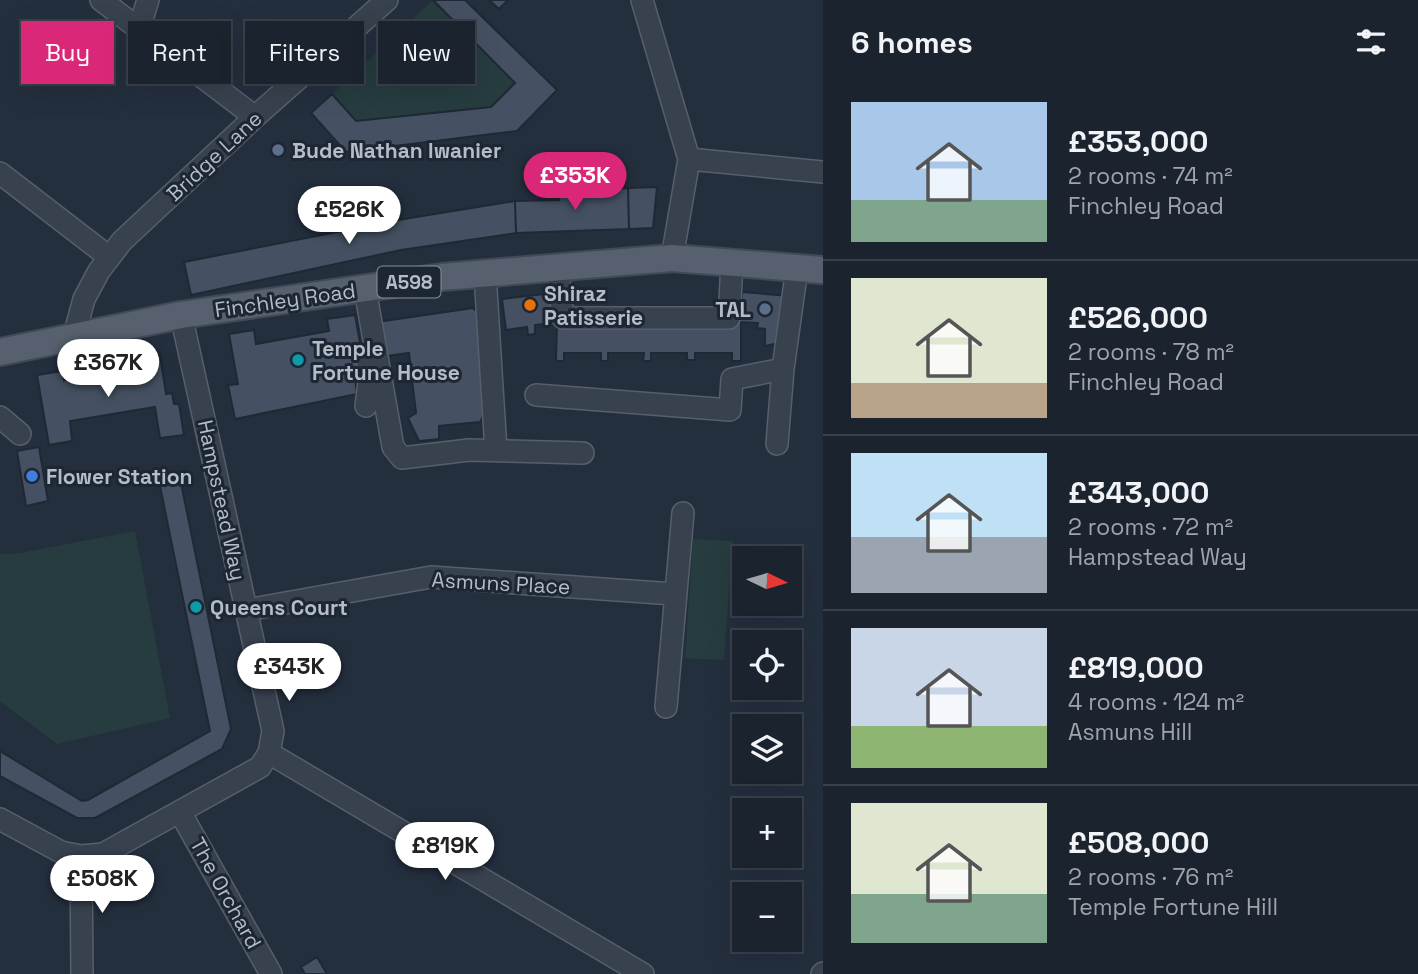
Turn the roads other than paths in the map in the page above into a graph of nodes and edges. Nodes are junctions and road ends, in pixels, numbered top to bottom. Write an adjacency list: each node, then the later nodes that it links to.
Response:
1 (101, 0): 5 (street)
2 (148, 0): 6 (street)
3 (387, 0): 8 (street, Bridge Lane)
4 (642, 0): 9 (street)
5 (129, 21)
6 (141, 21)
7 (212, 84): 8 (street)
8 (255, 117): 12 (street, Bridge Lane)
9 (690, 159): 10 (street); 13 (street)
10 (823, 172)
11 (0, 173): 12 (street)
12 (109, 257): 20 (street, Bridge Lane)
13 (672, 258): 14 (main road, Finchley Road / A598); 15 (main road, Finchley Road / A598)
14 (732, 263): 15 (street); 16 (main road, Finchley Road / A598)
15 (558, 268): 17 (main road, Finchley Road / A598)
16 (810, 269): 22 (street)
17 (485, 274): 18 (main road, Finchley Road / A598); 28 (street)
18 (360, 289): 19 (main road, Finchley Road / A598); 24 (street); 28 (street)
19 (181, 315): 20 (main road, Finchley Road / A598); 32 (street, Hampstead Way)
20 (75, 336): 21 (main road, Finchley Road / A598)
21 (0, 352)
22 (783, 369): 23 (street); 27 (street)
23 (536, 395)
24 (366, 406)
25 (0, 417): 26 (street)
26 (20, 434)
27 (776, 444)
28 (496, 451): 29 (street)
29 (583, 453)
30 (683, 513): 31 (street)
31 (674, 594): 32 (street, Asmuns Place); 33 (street)
32 (246, 610): 34 (street, Hampstead Way)
33 (666, 707)
34 (269, 754): 35 (street); 40 (street)
35 (180, 812): 37 (street); 39 (street, The Orchard)
36 (0, 819): 37 (street)
37 (81, 856): 38 (street)
38 (82, 974)
39 (271, 974)
40 (643, 974)

